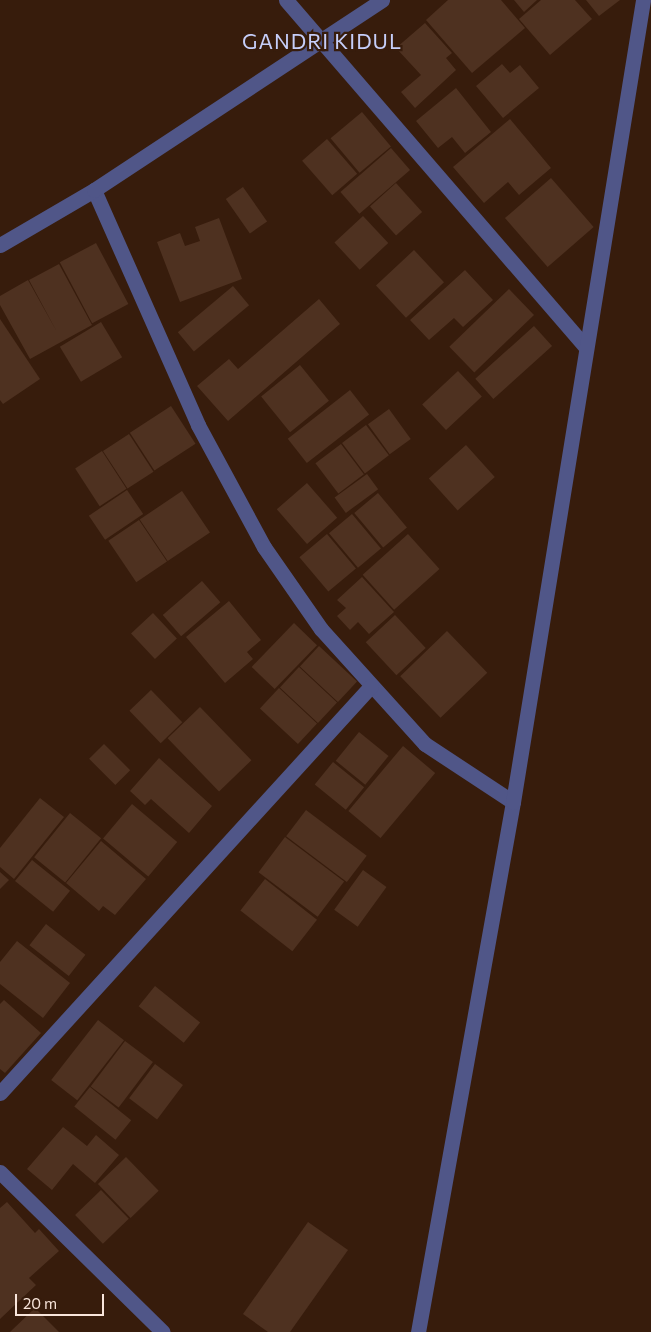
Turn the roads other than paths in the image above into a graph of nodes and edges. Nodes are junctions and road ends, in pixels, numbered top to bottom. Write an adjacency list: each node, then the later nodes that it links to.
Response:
1 (286, 0): 4 (street)
2 (382, 0): 4 (street)
3 (643, 0): 7 (street)
4 (322, 41): 5 (street); 7 (street)
5 (94, 190): 6 (street); 8 (street)
6 (0, 245)
7 (586, 348): 9 (street)
8 (371, 686): 9 (street); 10 (street)
9 (513, 802): 13 (street)
10 (0, 1093)
11 (0, 1172): 12 (street)
12 (163, 1332)
13 (418, 1332)

